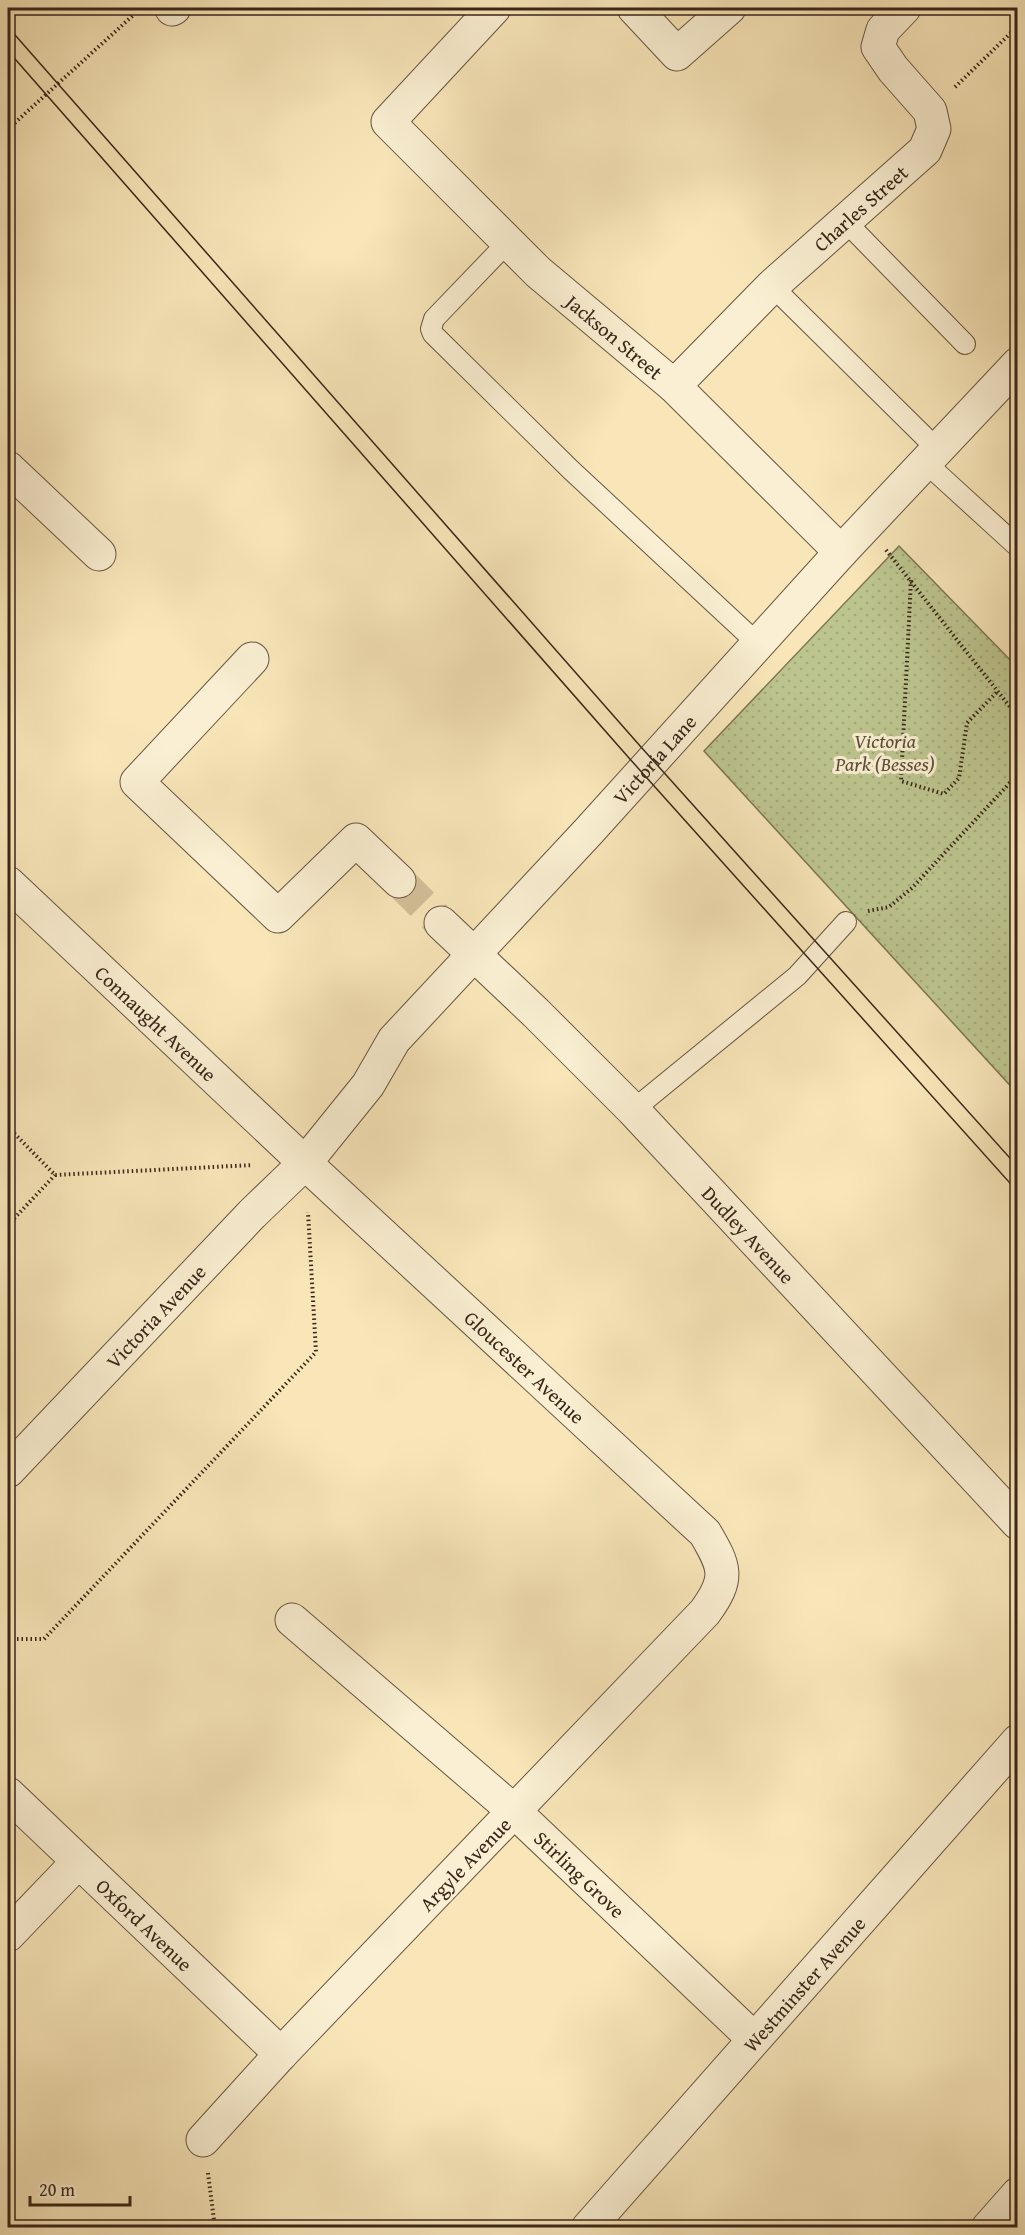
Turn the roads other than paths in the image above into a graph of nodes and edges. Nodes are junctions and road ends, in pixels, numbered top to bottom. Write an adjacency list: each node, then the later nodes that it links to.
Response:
1 (494, 8): 6 (street, Jackson Street)
2 (634, 8): 3 (street)
3 (729, 8)
4 (904, 8): 5 (street, Charles Street)
5 (845, 221): 7 (street, Charles Street); 8 (lane)
6 (508, 242): 10 (street, Jackson Street); 16 (lane)
7 (772, 286): 10 (street, Charles Street); 11 (lane)
8 (965, 344)
9 (1017, 364): 11 (street, Victoria Lane)
10 (674, 386): 14 (street, Jackson Street)
11 (932, 457): 13 (lane); 14 (street, Victoria Lane)
12 (8, 468): 15 (street)
13 (1017, 547)
14 (841, 552): 16 (street, Victoria Lane)
15 (99, 554)
16 (757, 643): 22 (street, Victoria Lane)
17 (252, 659): 18 (street)
18 (399, 881)
19 (8, 883): 24 (street, Connaught Avenue)
20 (846, 922): 23 (lane)
21 (441, 923): 22 (street, Dudley Avenue)
22 (473, 954): 23 (street, Dudley Avenue); 24 (street, Victoria Lane)
23 (633, 1110): 26 (street, Dudley Avenue)
24 (305, 1163): 25 (street, Victoria Avenue); 27 (street, Gloucester Avenue)
25 (8, 1471)
26 (1017, 1523)
27 (721, 1584): 31 (street, Argyle Avenue)
28 (292, 1620): 31 (street, Stirling Grove)
29 (1017, 1741): 34 (street, Westminster Avenue)
30 (8, 1794): 32 (street, Oxford Avenue)
31 (515, 1812): 34 (street, Stirling Grove); 35 (street, Argyle Avenue)
32 (78, 1862): 33 (street); 35 (street, Oxford Avenue)
33 (8, 1935)
34 (754, 2039): 38 (street, Westminster Avenue)
35 (280, 2054): 36 (street, Argyle Avenue)
36 (203, 2140)
37 (1017, 2194): 39 (street)
38 (588, 2228)
39 (988, 2228)

